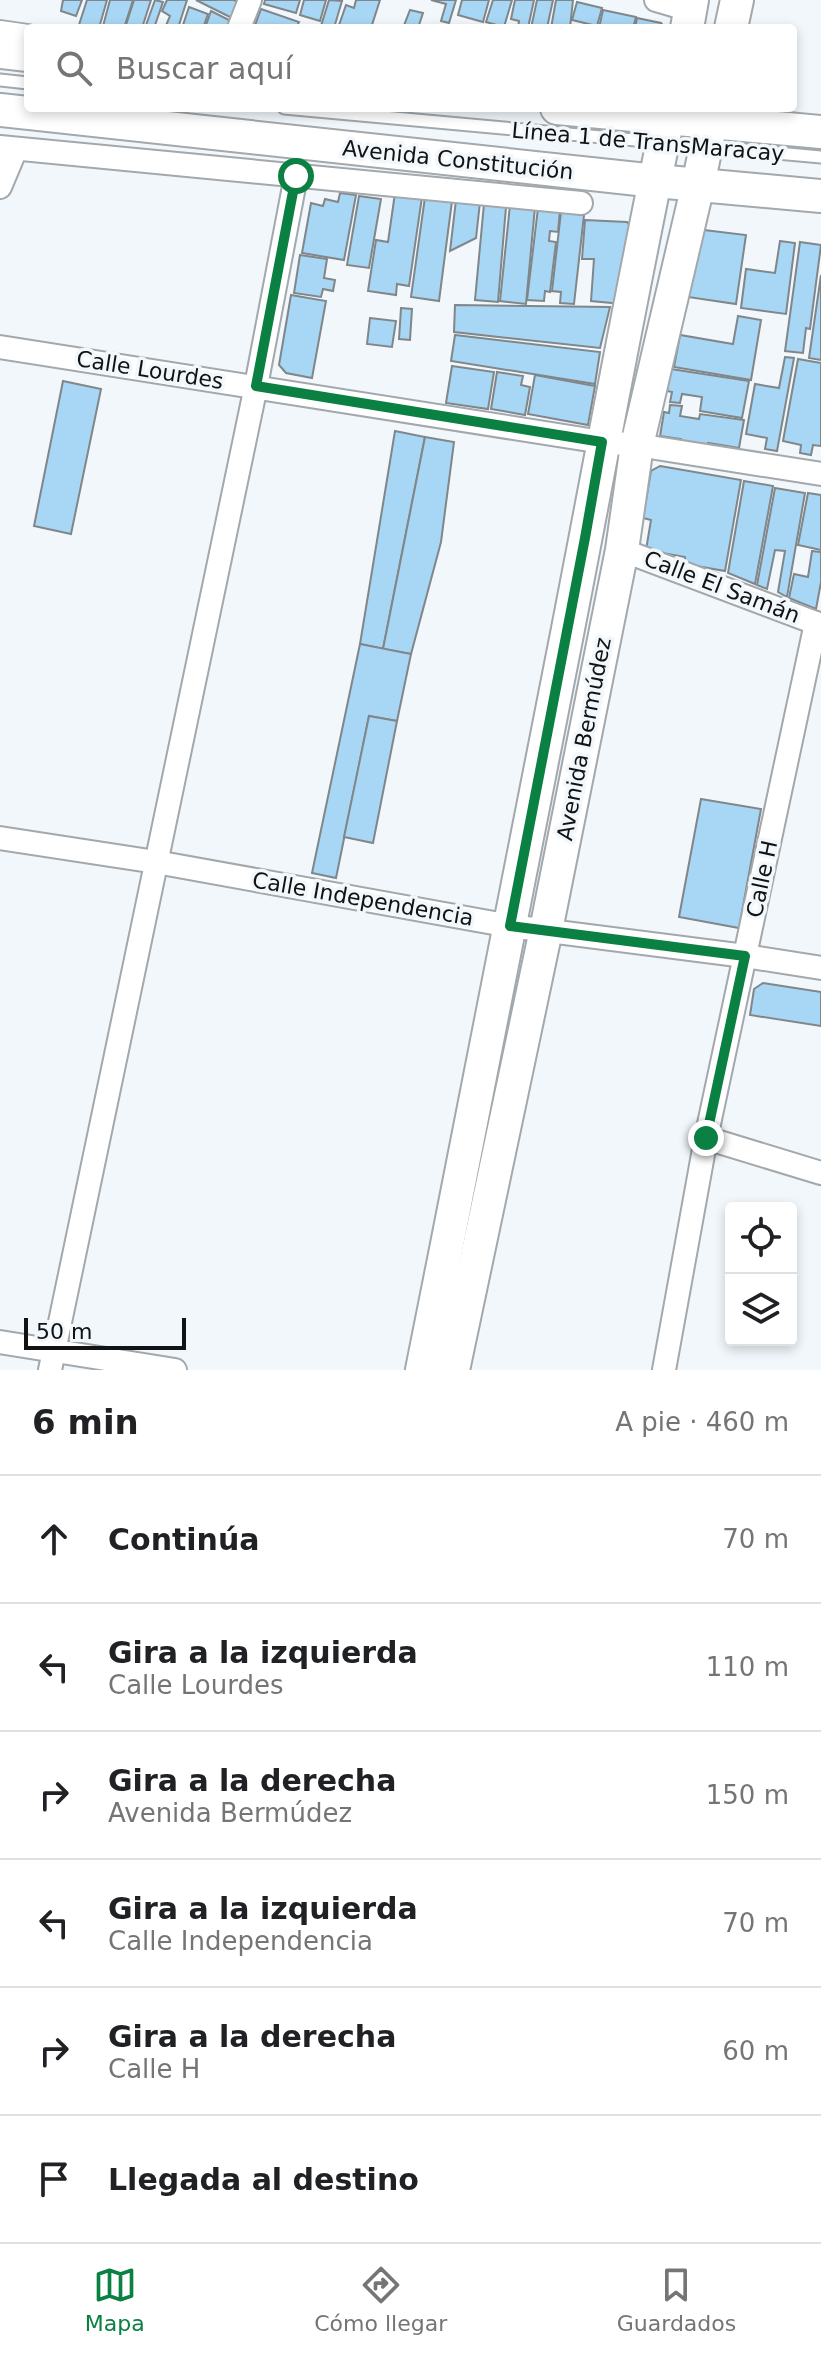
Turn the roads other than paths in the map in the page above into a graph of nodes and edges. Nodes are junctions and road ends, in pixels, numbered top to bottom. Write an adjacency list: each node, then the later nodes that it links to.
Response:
1 (656, 0): 4 (street)
2 (737, 0): 6 (street)
3 (248, 1): 5 (street)
4 (690, 13)
5 (240, 24)
6 (732, 24)
7 (0, 32): 8 (street)
8 (24, 35)
9 (0, 52): 10 (street)
10 (24, 55)
11 (0, 80): 12 (lane)
12 (24, 83)
13 (0, 110): 22 (street, Avenida Constitución)
14 (386, 112): 16 (lane, Línea 1 de TransMaracay)
15 (586, 112): 16 (street)
16 (667, 123): 17 (street); 22 (street, Avenida Bermúdez)
17 (710, 126): 18 (street); 20 (lane, Línea 1 de TransMaracay); 23 (street, Avenida Bermúdez)
18 (821, 132)
19 (8, 148): 21 (street); 24 (street)
20 (821, 157)
21 (296, 176): 26 (street); 28 (street)
22 (656, 181): 23 (street, Avenida Constitución); 29 (street, Avenida Bermúdez)
23 (698, 185): 25 (street, Avenida Constitución); 30 (street, Avenida Bermúdez)
24 (0, 187)
25 (821, 196)
26 (581, 203)
27 (0, 347): 28 (street, Calle Lourdes)
28 (256, 386): 29 (street, Calle Lourdes); 35 (street)
29 (602, 442): 30 (street, Calle Lourdes); 36 (street, Avenida Bermúdez)
30 (637, 445): 31 (street, Calle Lourdes); 32 (street, Avenida Bermúdez)
31 (821, 474)
32 (622, 550): 33 (street, Calle El Samán); 37 (street, Avenida Bermúdez)
33 (819, 624): 38 (street, Calle H)
34 (0, 838): 35 (street, Calle Independencia)
35 (156, 862): 36 (street, Calle Independencia); 43 (street)
36 (510, 926): 37 (street, Calle Independencia); 45 (street, Avenida Bermúdez)
37 (546, 930): 38 (street, Calle Independencia); 46 (street, Avenida Bermúdez)
38 (745, 956): 39 (street, Calle Independencia); 40 (street, Calle H)
39 (821, 968)
40 (706, 1138): 41 (street); 47 (street, Calle H)
41 (821, 1173)
42 (0, 1342): 43 (street)
43 (52, 1360): 44 (street)
44 (175, 1370)
45 (422, 1370)
46 (453, 1370)
47 (664, 1370)

